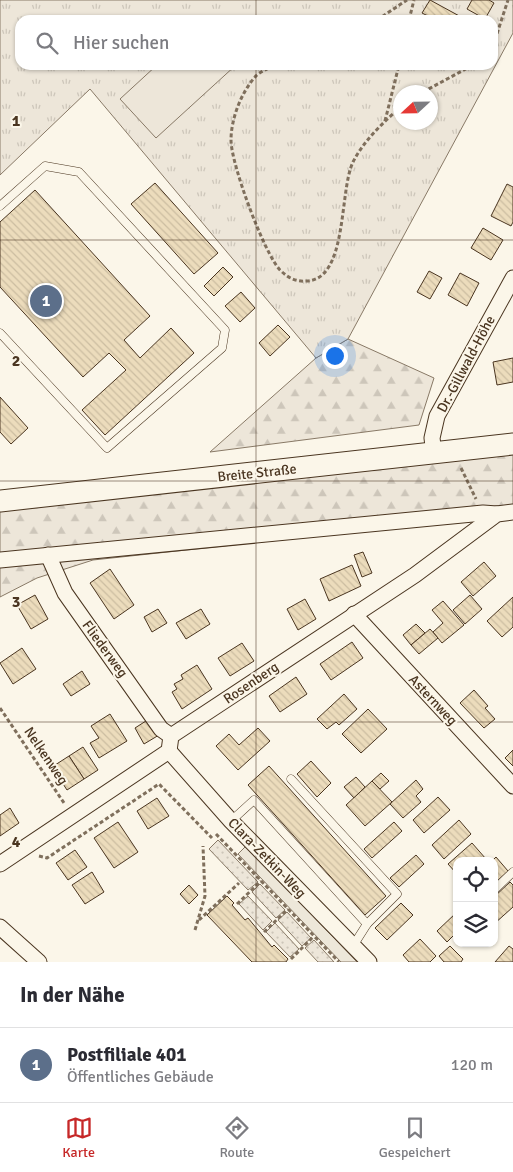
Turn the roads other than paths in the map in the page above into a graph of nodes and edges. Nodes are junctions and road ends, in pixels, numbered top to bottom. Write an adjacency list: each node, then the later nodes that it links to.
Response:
1 (0, 206): 3 (lane)
2 (513, 278): 5 (street, Dr.-Gillwald-Höhe)
3 (0, 332)
4 (513, 444): 5 (main road, Breite Straße)
5 (443, 453): 6 (main road, Breite Straße)
6 (0, 501)
7 (513, 512): 8 (street, Rosenberg)
8 (490, 513): 9 (street); 11 (street, Rosenberg)
9 (48, 555): 10 (street); 12 (street, Fliederweg)
10 (0, 560)
11 (354, 614): 12 (street, Rosenberg); 15 (street, Asternweg)
12 (171, 736): 13 (street)
13 (169, 751): 16 (street, Clara-Zetkin-Weg); 17 (street)
14 (291, 779): 20 (lane)
15 (513, 786)
16 (231, 821): 20 (lane); 22 (street, Clara-Zetkin-Weg)
17 (0, 864)
18 (513, 872): 19 (lane)
19 (498, 886)
20 (367, 924): 22 (lane)
21 (0, 926): 23 (street)
22 (353, 946): 24 (street, Clara-Zetkin-Weg)
23 (38, 962)
24 (368, 962)

